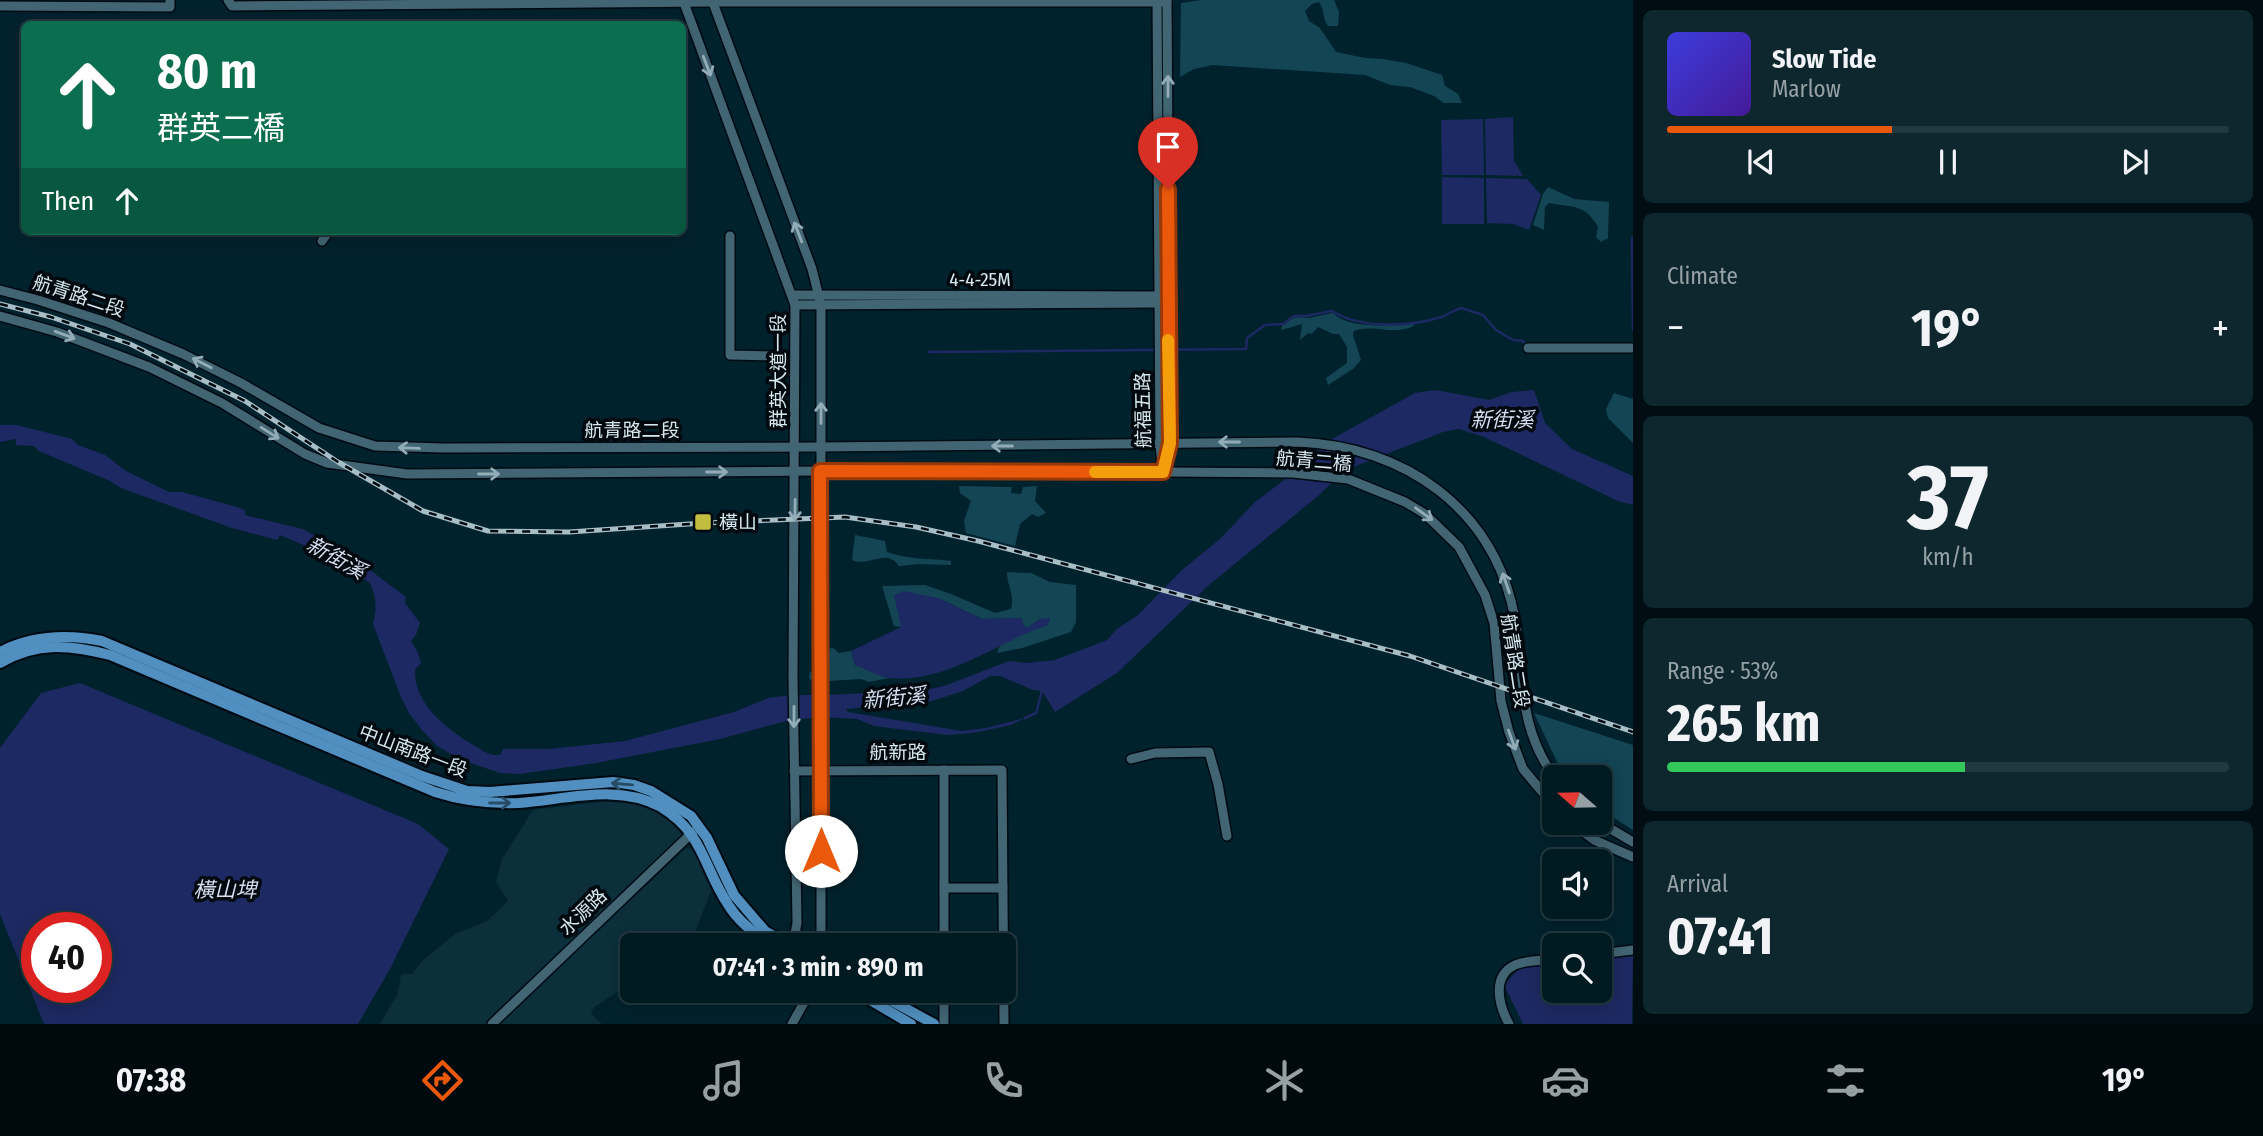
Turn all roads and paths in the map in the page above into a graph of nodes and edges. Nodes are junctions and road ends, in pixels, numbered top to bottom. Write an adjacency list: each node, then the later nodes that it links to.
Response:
1 (596, 1): 2 (street); 6 (street)
2 (683, 1): 3 (street); 12 (street, 群英大道一段, one-way to 12)
3 (712, 1): 4 (street); 13 (street, one-way to 3)
4 (1162, 1): 14 (street, 航福五路)
5 (170, 3): 7 (street)
6 (230, 3)
7 (0, 6)
8 (326, 235): 10 (street)
9 (730, 236): 18 (street)
10 (322, 241)
11 (0, 290): 21 (street, 航青路二段, one-way to 11)
12 (794, 300): 13 (street, 4-4-25M); 21 (street, 群英大道一段)
13 (820, 300): 14 (street, 4-4-25M); 22 (street, one-way to 13)
14 (1163, 300): 20 (street, 航福五路); 20 (street, 航福五路)
15 (0, 316): 24 (street, one-way to 24)
16 (1528, 348): 17 (street)
17 (1633, 348)
18 (782, 356)
19 (1297, 442): 20 (street, 航青路二段, one-way to 20); 23 (street, 航青二橋)
20 (1165, 444): 22 (street, 航青路二段, one-way to 22); 26 (street, 航福五路)
21 (796, 447): 22 (street, 航青路二段); 24 (street, 群英大道一段)
22 (820, 447): 25 (street)
23 (1404, 467): 31 (street, 航青路二段, one-way to 23)
24 (796, 471): 25 (street); 34 (street, 群英大道一段, one-way to 34)
25 (820, 471): 26 (street); 32 (street)
26 (1163, 472): 27 (street, 航青二橋)
27 (1363, 484): 35 (street, 航青路二段, one-way to 35)
28 (0, 652): 36 (main road, 中山南路一段, one-way to 28)
29 (0, 663): 36 (main road, 中山南路一段, one-way to 36)
30 (1131, 759): 39 (street)
31 (1547, 765)
32 (821, 770): 33 (street, 航新路); 34 (street, 航新路); 46 (street)
33 (944, 770): 42 (street); 43 (street, 航新路)
34 (794, 771): 45 (street)
35 (1542, 792)
36 (695, 830): 44 (main road, 中山南路一段); 55 (street, 水源路)
37 (1612, 830): 40 (street)
38 (1586, 835): 41 (street)
39 (1227, 836)
40 (1633, 842)
41 (1633, 857)
42 (944, 888): 43 (street); 47 (street)
43 (1003, 888): 60 (street)
44 (761, 933)
45 (794, 933)
46 (821, 933)
47 (944, 933)
48 (1633, 950): 49 (street)
49 (1612, 953)
50 (1542, 961): 61 (street)
51 (804, 1003): 56 (street)
52 (875, 1003): 57 (main road)
53 (896, 1003): 58 (main road)
54 (944, 1003): 59 (street)
55 (492, 1024)
56 (792, 1024)
57 (911, 1024)
58 (934, 1024)
59 (944, 1024)
60 (1003, 1024)
61 (1509, 1024)

